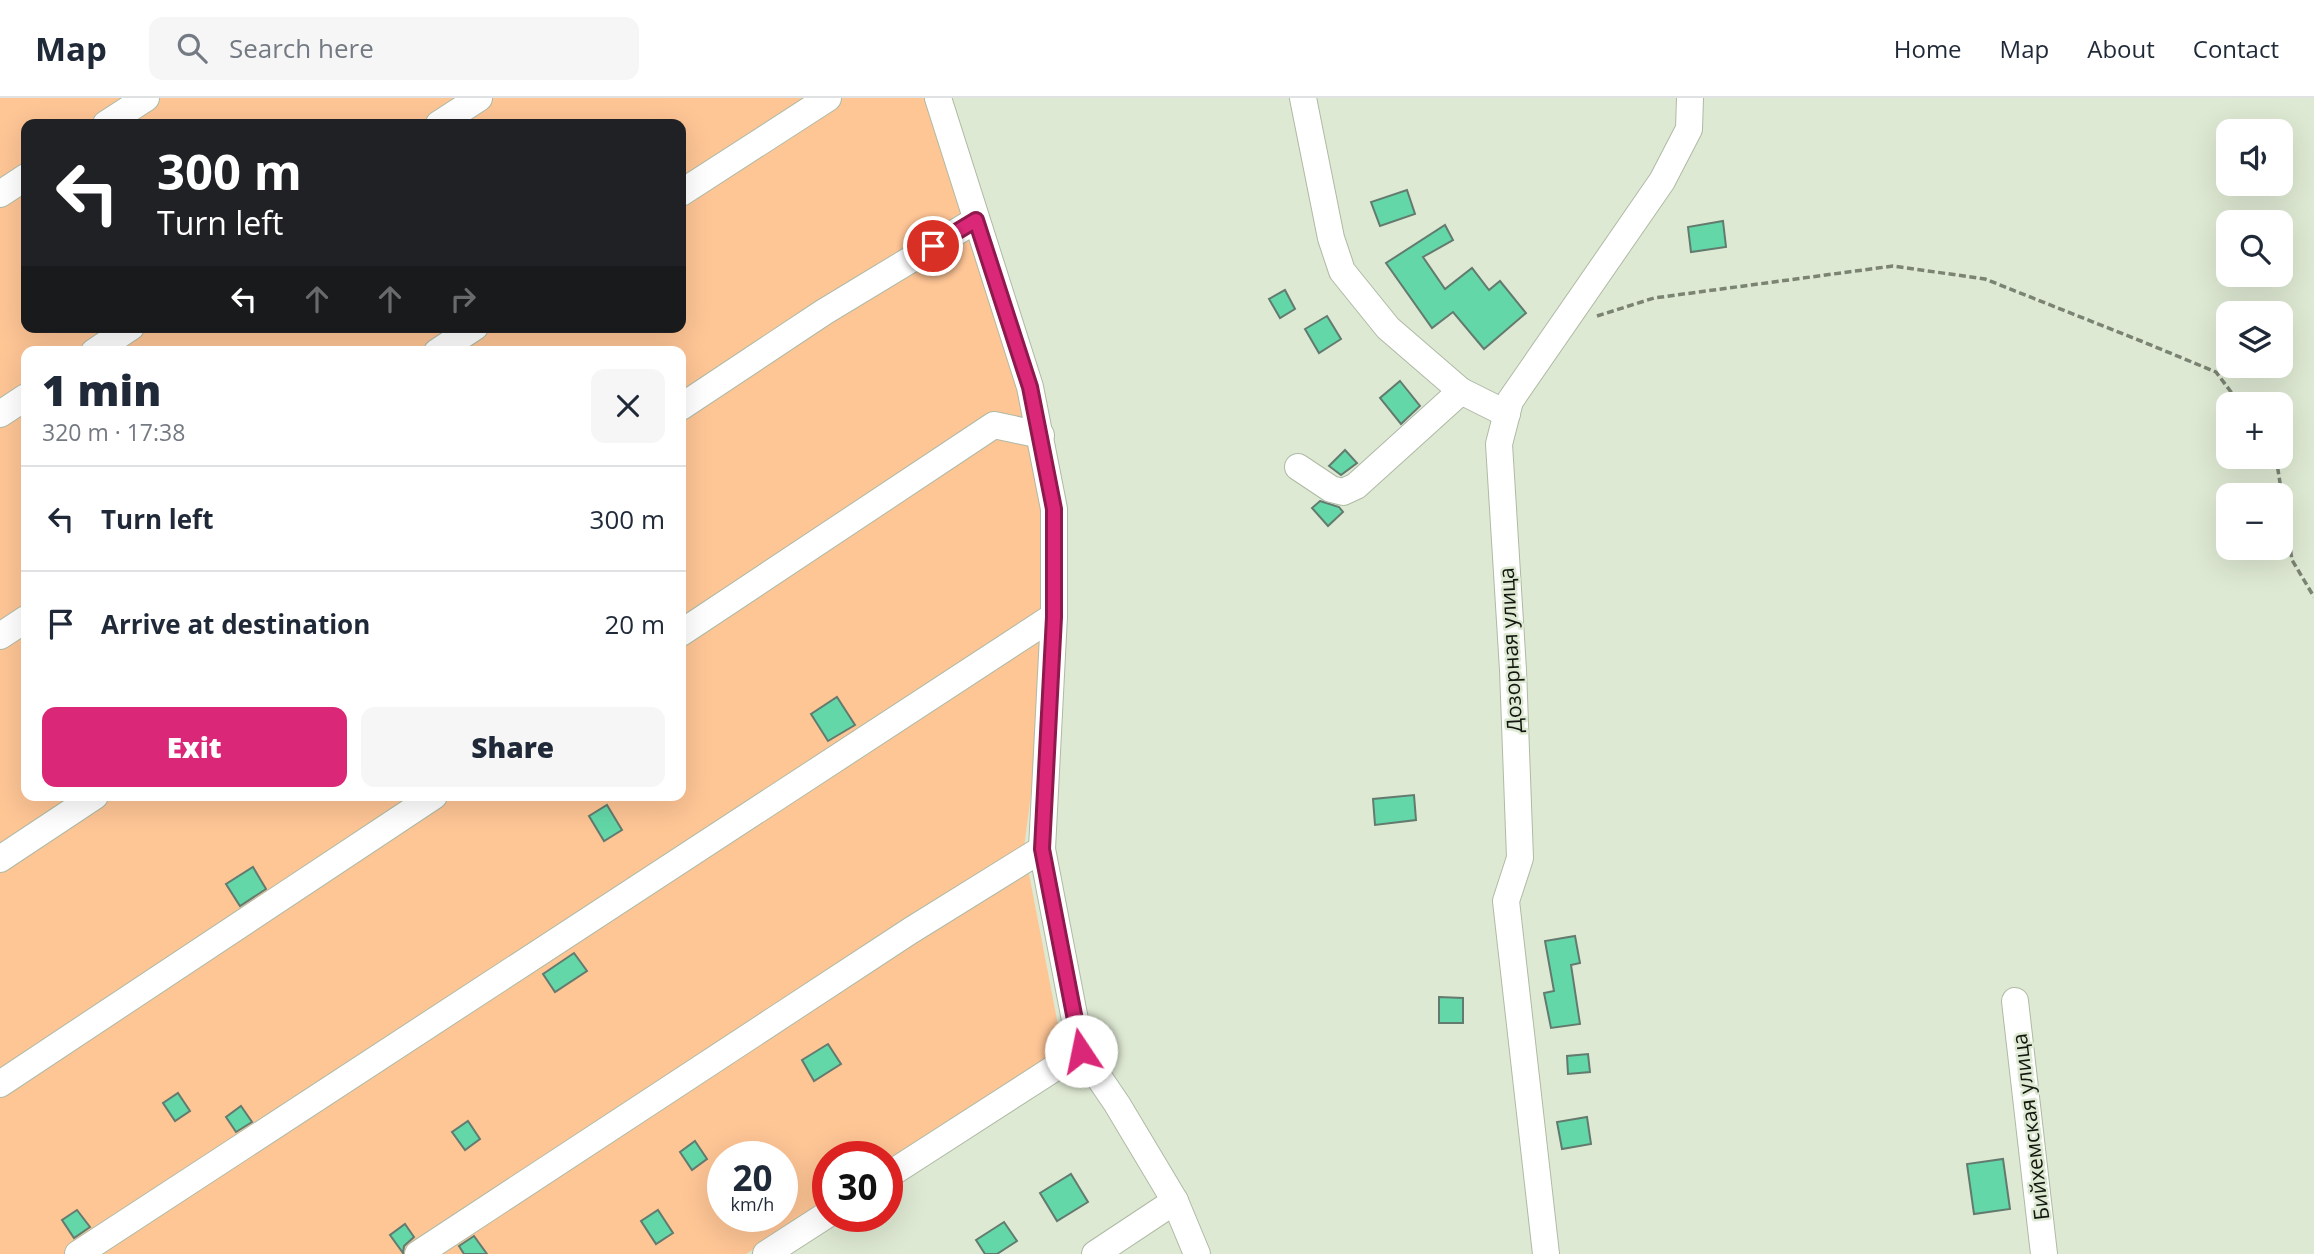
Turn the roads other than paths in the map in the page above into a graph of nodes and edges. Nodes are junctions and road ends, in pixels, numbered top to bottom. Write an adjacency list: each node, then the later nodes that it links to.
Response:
1 (146, 98): 7 (street)
2 (479, 98): 8 (street)
3 (828, 98): 10 (street)
4 (938, 98): 12 (street)
5 (1303, 98): 17 (street)
6 (1690, 98): 21 (street, Дозорная улица)
7 (114, 119)
8 (447, 119)
9 (21, 180): 11 (street)
10 (686, 190)
11 (0, 194)
12 (976, 220): 19 (street); 22 (street)
13 (122, 333): 15 (street)
14 (466, 333): 16 (street)
15 (103, 346)
16 (446, 346)
17 (1461, 391): 21 (street); 23 (street)
18 (21, 400): 20 (street)
19 (686, 404)
20 (0, 414)
21 (1507, 414): 43 (street, Дозорная улица)
22 (1041, 435): 24 (street); 26 (street)
23 (1298, 467)
24 (1054, 617): 30 (street); 38 (street)
25 (21, 622): 27 (street)
26 (686, 630)
27 (0, 636)
28 (87, 801): 31 (street)
29 (426, 801): 34 (street)
30 (1042, 849): 33 (street); 39 (street)
31 (0, 859)
32 (2015, 1001): 44 (street, Бийхемская улица)
33 (1081, 1051): 35 (street); 36 (street)
34 (0, 1084)
35 (903, 1166)
36 (1175, 1201): 41 (street); 42 (street)
37 (812, 1224): 40 (street)
38 (78, 1254)
39 (418, 1254)
40 (766, 1254)
41 (1095, 1254)
42 (1197, 1254)
43 (1546, 1254)
44 (2044, 1254)

